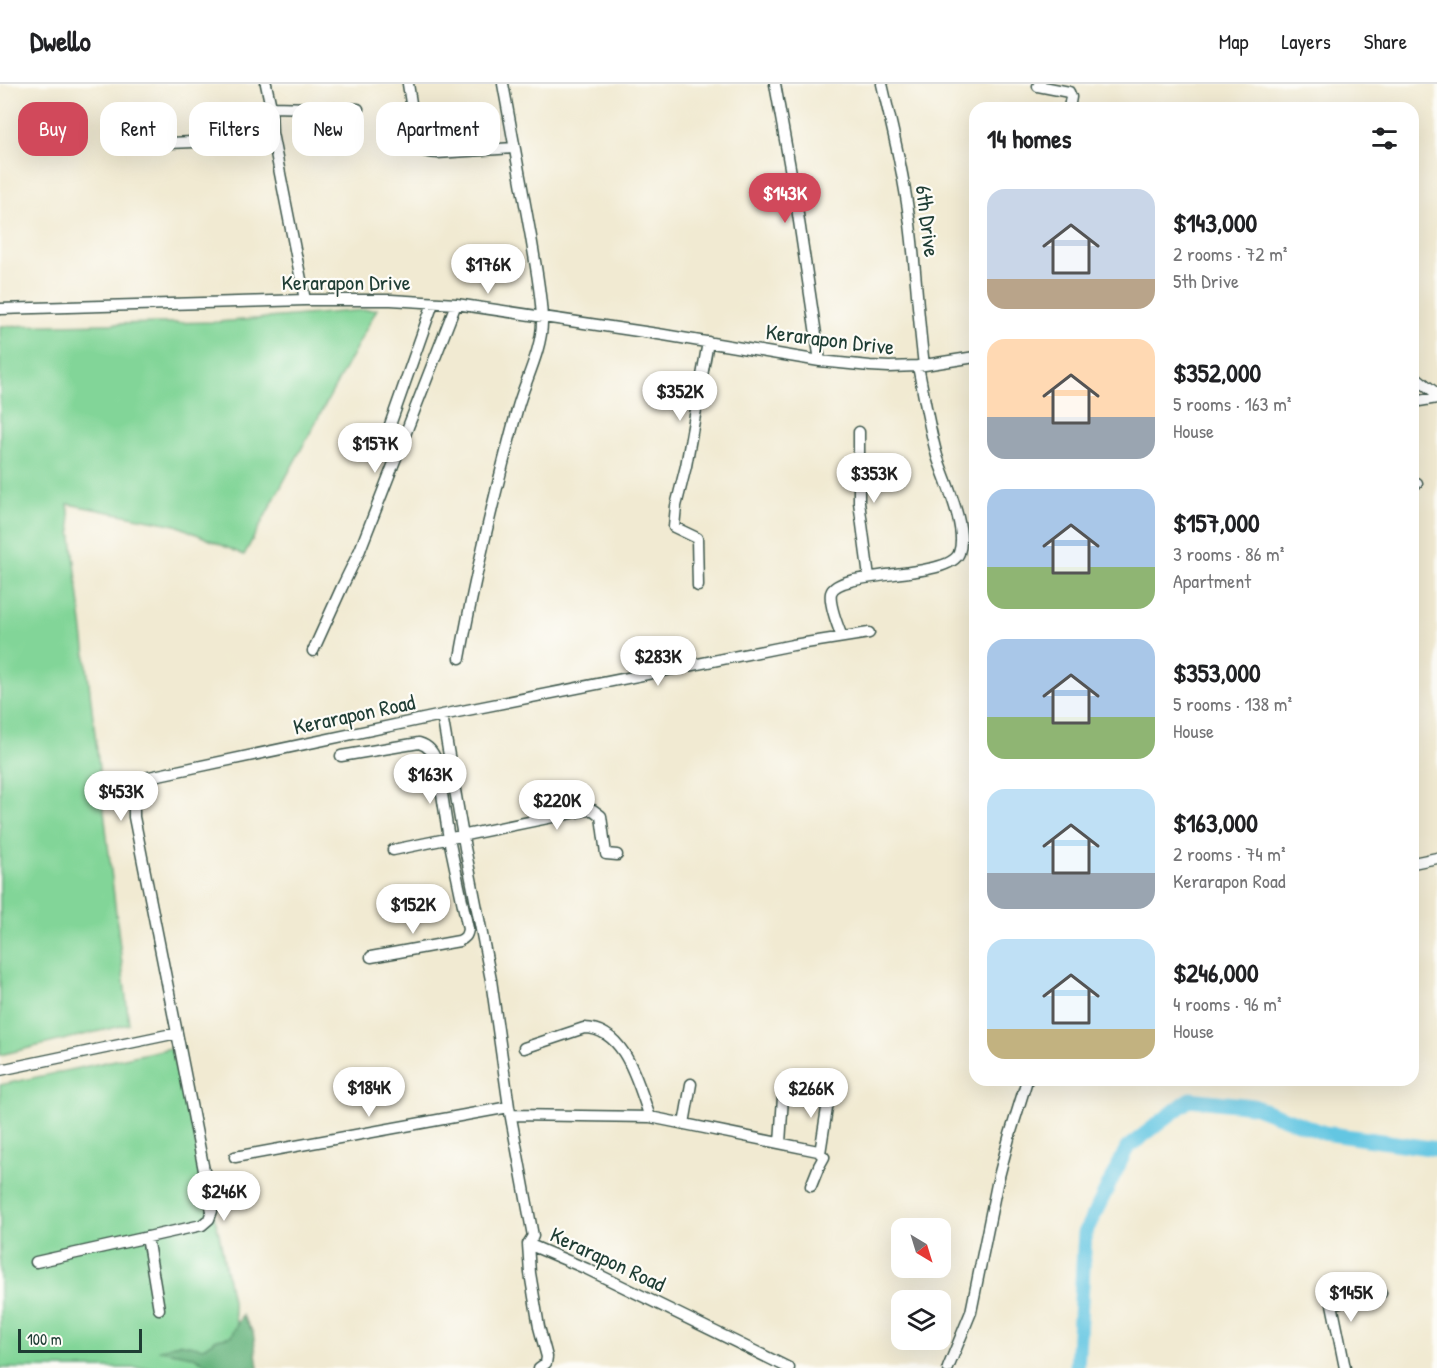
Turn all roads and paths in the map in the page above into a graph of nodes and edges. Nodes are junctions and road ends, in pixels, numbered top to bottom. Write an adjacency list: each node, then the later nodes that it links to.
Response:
1 (266, 84): 7 (street)
2 (408, 84): 9 (street)
3 (503, 84): 9 (street)
4 (775, 84): 18 (street)
5 (882, 84): 19 (street, 6th Drive)
6 (1038, 86): 8 (street)
7 (270, 102)
8 (1070, 102)
9 (514, 148): 15 (street)
10 (277, 156): 11 (street)
11 (305, 300): 12 (street, Kerarapon Drive); 14 (street, Kerarapon Drive)
12 (433, 303): 13 (street, Kerarapon Drive); 23 (street)
13 (456, 304): 15 (street, Kerarapon Drive); 29 (street)
14 (0, 309)
15 (542, 317): 16 (street, Kerarapon Drive); 30 (street)
16 (708, 342): 18 (street, Kerarapon Drive); 26 (street)
17 (969, 358): 19 (street, Kerarapon Drive)
18 (819, 361): 19 (street, Kerarapon Drive)
19 (921, 366): 25 (street, 6th Drive)
20 (1419, 380): 21 (street)
21 (1437, 396): 22 (street)
22 (1419, 400)
23 (390, 426)
24 (860, 432): 25 (street)
25 (869, 577): 28 (street)
26 (698, 586)
27 (869, 633): 28 (street)
28 (842, 637): 31 (street)
29 (313, 651)
30 (460, 658)
31 (442, 715): 33 (street, Kerarapon Road); 40 (street, Kerarapon Road)
32 (341, 756): 34 (street)
33 (463, 836): 34 (street); 36 (street); 47 (street, Kerarapon Road)
34 (449, 839): 35 (street); 39 (street)
35 (393, 850)
36 (618, 855)
37 (1437, 858): 38 (street)
38 (1419, 862)
39 (371, 957)
40 (177, 1033): 42 (street); 54 (street, Kerarapon Road)
41 (524, 1048): 48 (street)
42 (0, 1071)
43 (783, 1082): 50 (street)
44 (691, 1084): 49 (street)
45 (1025, 1086): 61 (street)
46 (830, 1089): 51 (street)
47 (510, 1111): 48 (street); 52 (street); 55 (street, Kerarapon Road)
48 (650, 1117): 49 (street)
49 (684, 1124): 50 (street)
50 (780, 1143): 51 (street)
51 (820, 1153): 53 (street)
52 (235, 1157)
53 (811, 1186)
54 (147, 1237): 56 (street); 58 (street)
55 (528, 1245): 59 (street); 60 (street, Kerarapon Road)
56 (36, 1262)
57 (1381, 1293): 62 (street)
58 (159, 1309)
59 (538, 1368)
60 (789, 1368)
61 (948, 1368)
62 (1344, 1368)

